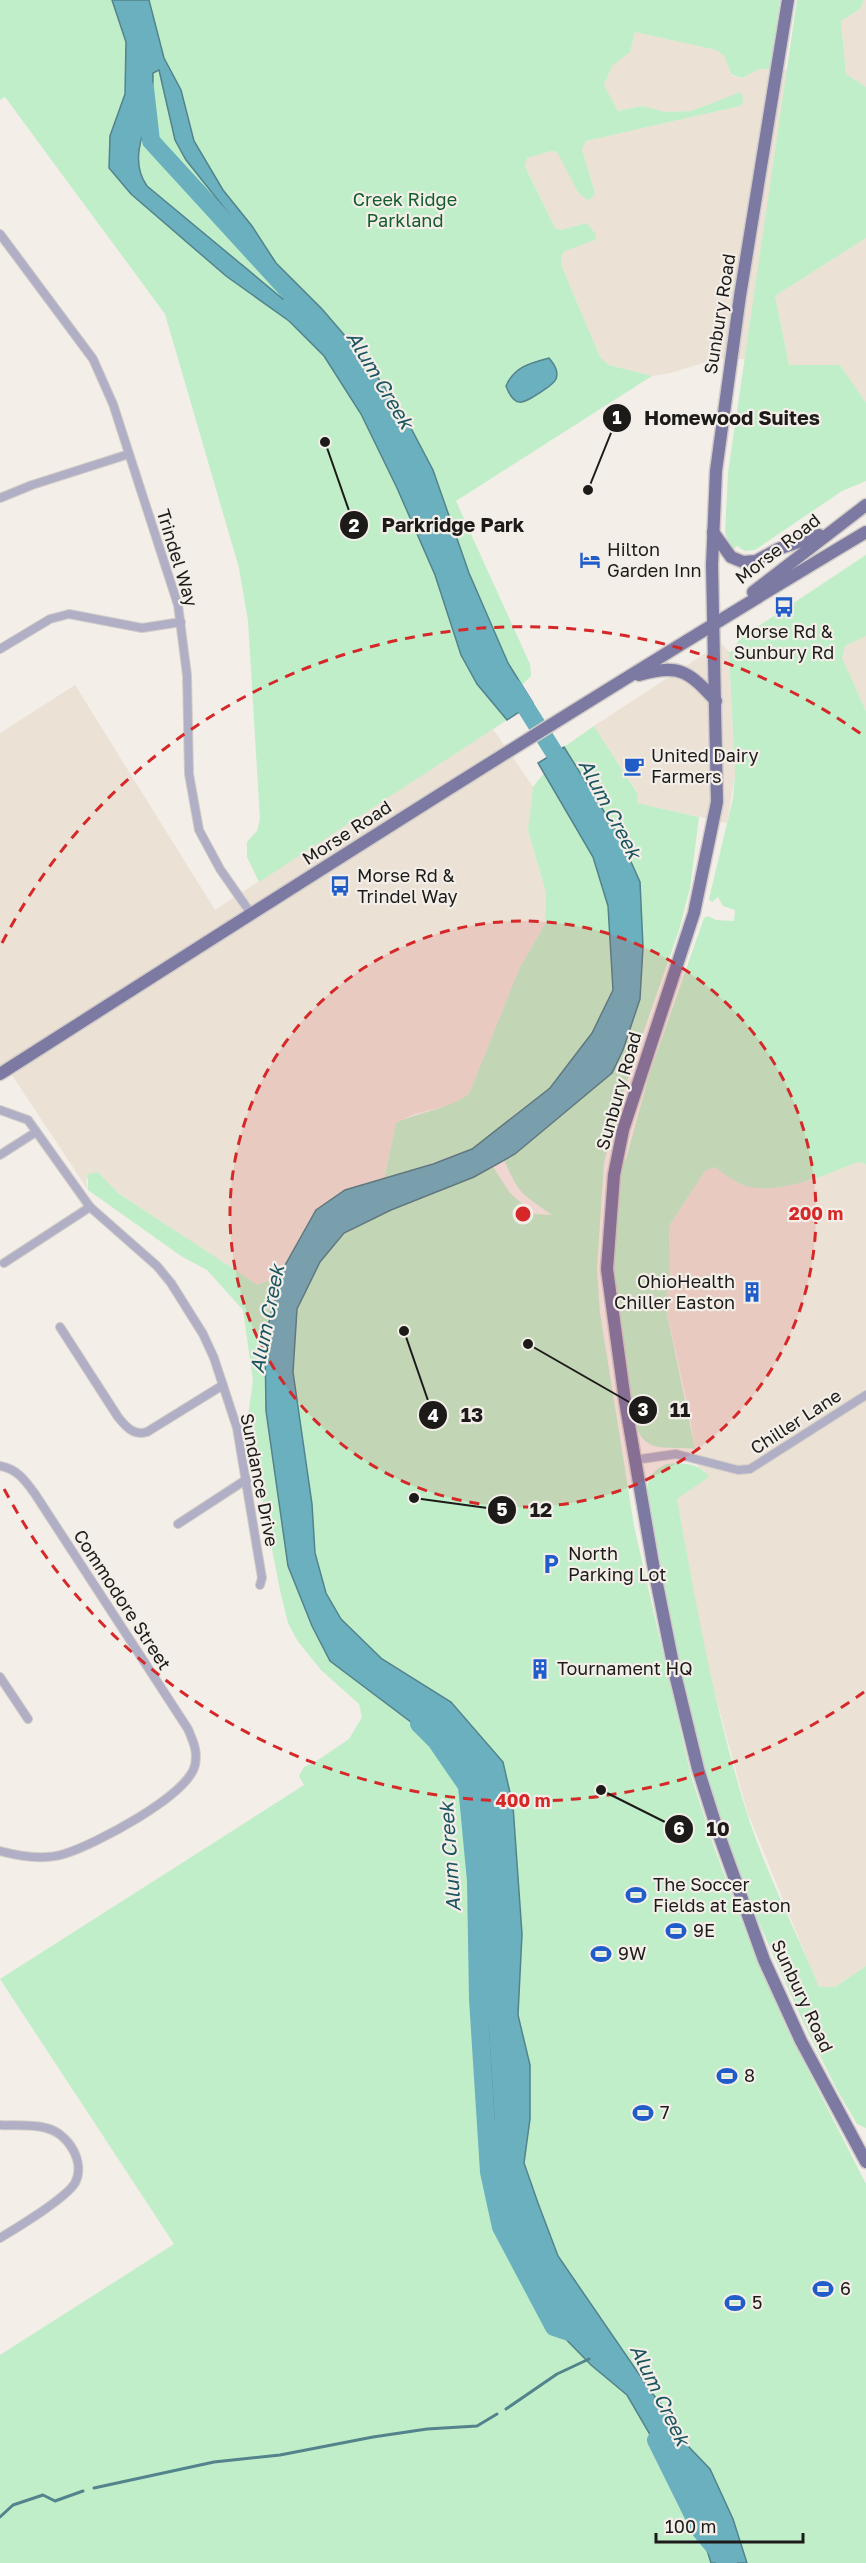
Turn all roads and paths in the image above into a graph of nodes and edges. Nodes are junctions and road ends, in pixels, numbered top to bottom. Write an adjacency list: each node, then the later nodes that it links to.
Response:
1 (788, 0): 6 (main road, Sunbury Road)
2 (0, 234): 3 (street, Trindel Way)
3 (129, 454): 4 (street); 9 (street, Trindel Way)
4 (0, 498)
5 (866, 505): 7 (main road, Morse Road)
6 (713, 532): 7 (main road); 10 (main road, Sunbury Road)
7 (828, 532): 10 (main road, Morse Road)
8 (866, 532): 10 (main road, Morse Road)
9 (181, 622): 11 (street); 14 (street, Trindel Way)
10 (714, 623): 12 (main road, Morse Road); 13 (main road, Sunbury Road)
11 (0, 649)
12 (627, 678): 13 (main road); 14 (main road, Morse Road)
13 (716, 701): 24 (main road, Sunbury Road)
14 (252, 915): 15 (main road, Morse Road)
15 (0, 1074)
16 (0, 1110): 17 (street, Sundance Drive)
17 (36, 1132): 18 (street); 19 (street, Sundance Drive)
18 (0, 1155)
19 (90, 1207): 20 (street); 22 (street, Sundance Drive)
20 (4, 1263)
21 (60, 1327): 22 (street)
22 (223, 1385): 26 (street, Sundance Drive)
23 (866, 1395): 24 (street, Chiller Lane)
24 (634, 1460): 33 (main road, Sunbury Road)
25 (0, 1466): 31 (street, Commodore Street)
26 (247, 1479): 27 (street); 28 (street, Sundance Drive)
27 (178, 1524)
28 (260, 1585)
29 (0, 1677): 30 (street)
30 (28, 1719)
31 (0, 1851)
32 (0, 2125): 34 (street)
33 (866, 2162)
34 (0, 2238)

